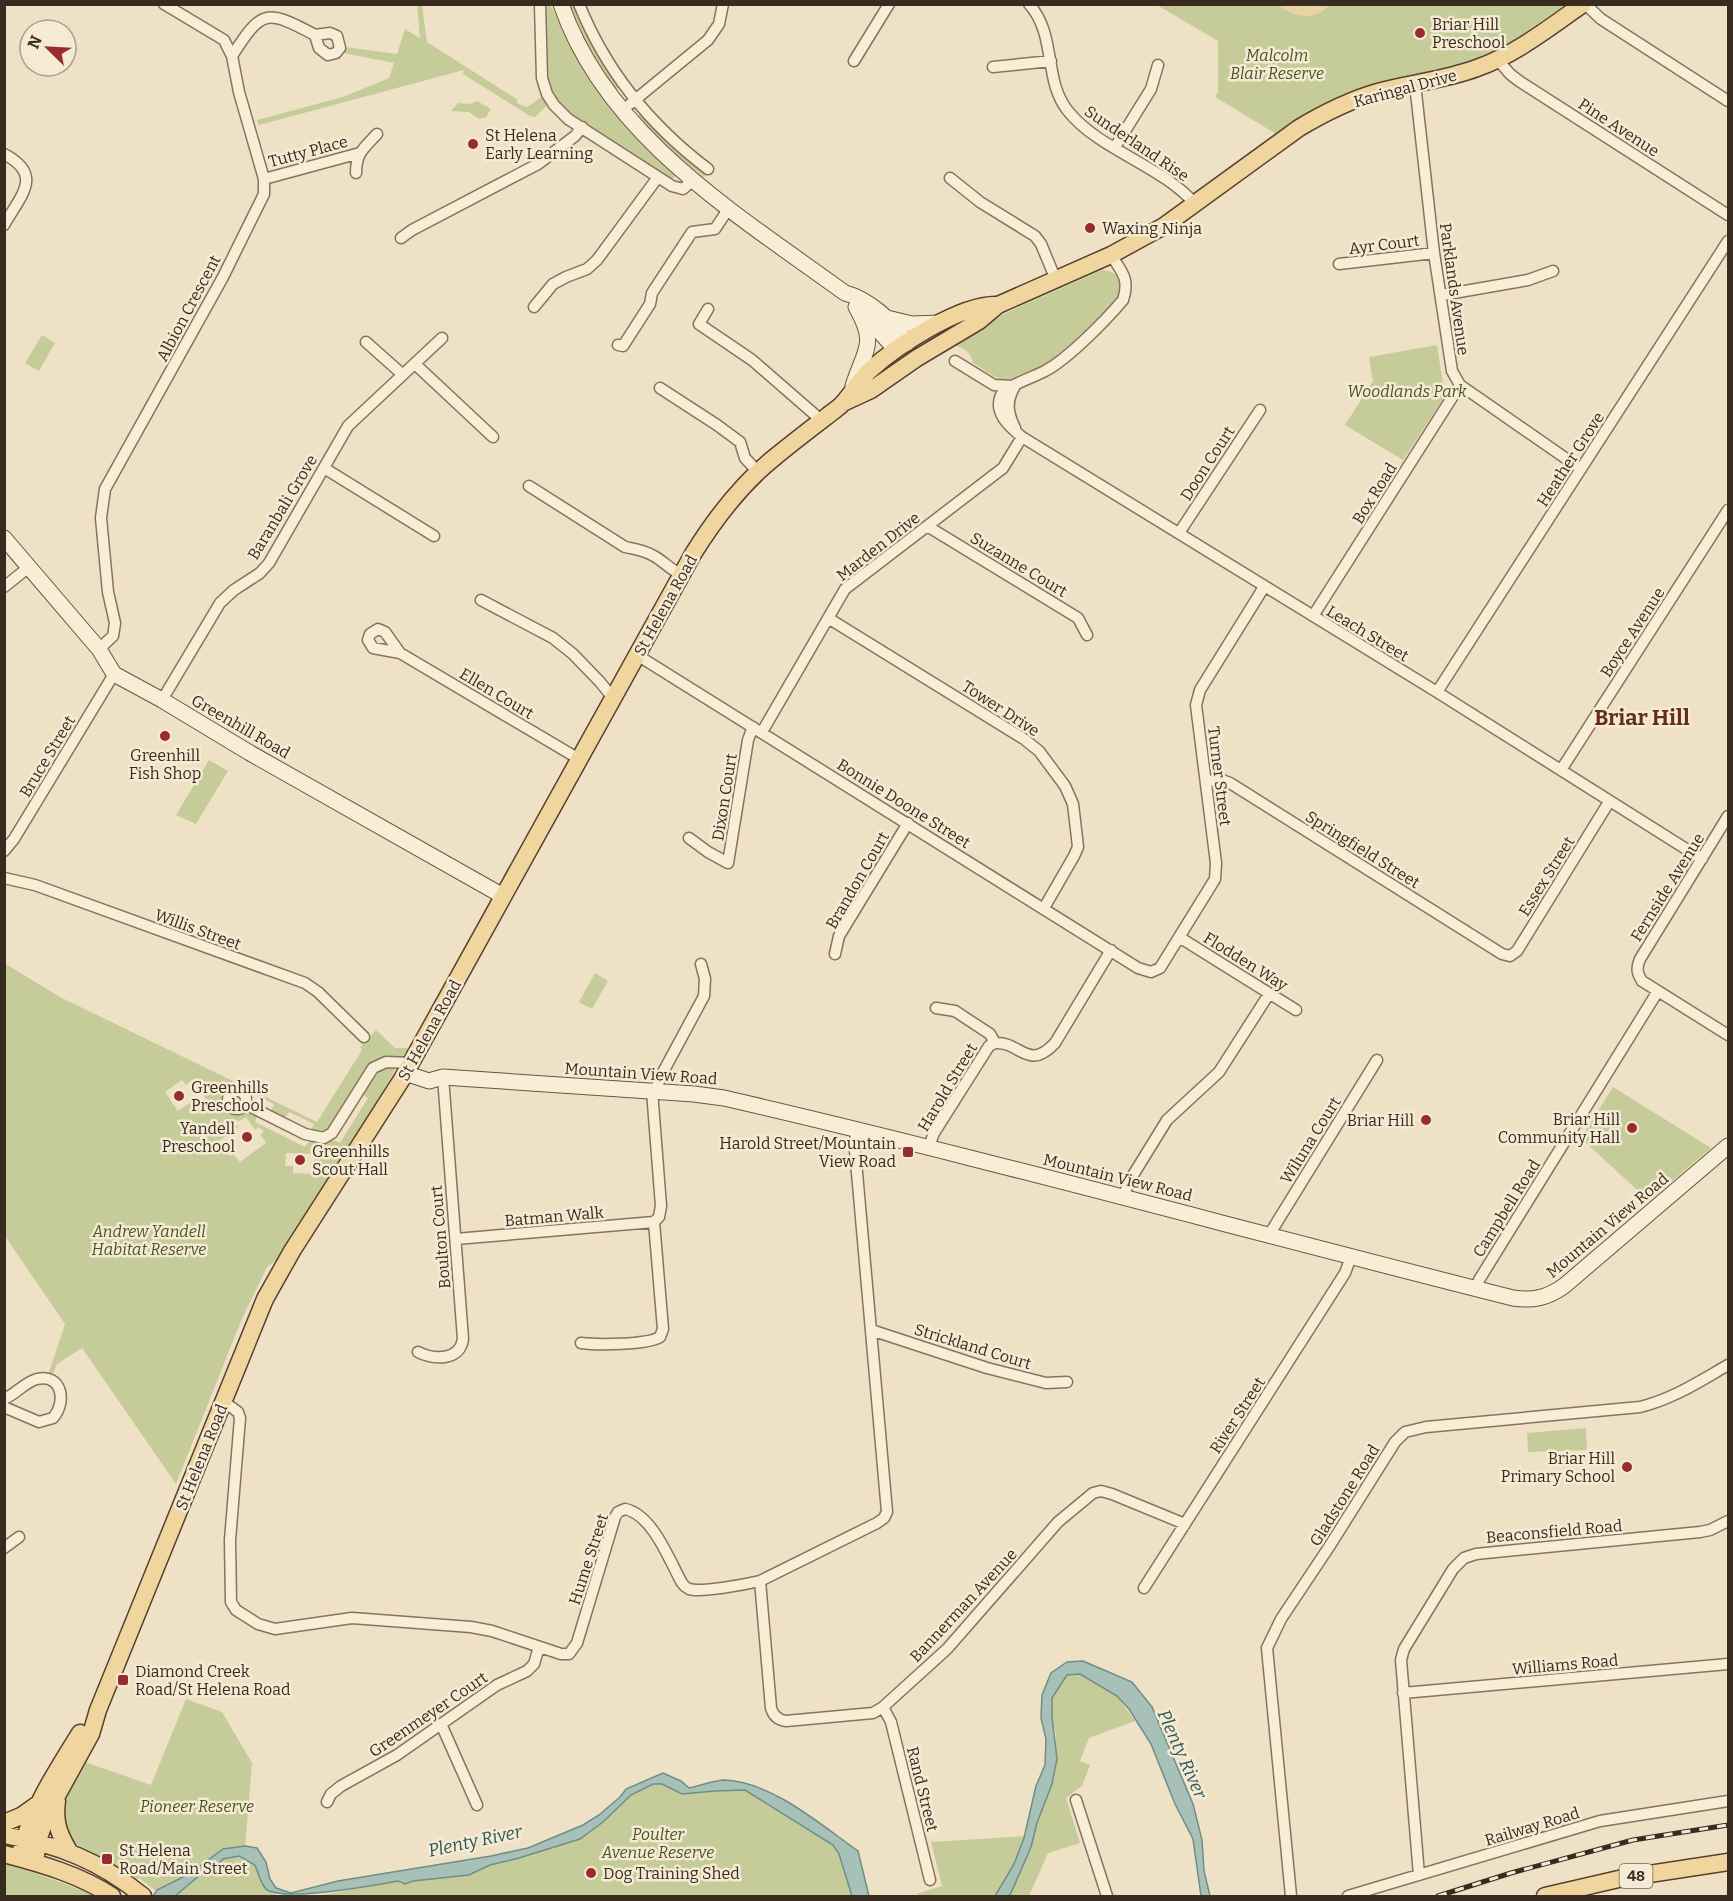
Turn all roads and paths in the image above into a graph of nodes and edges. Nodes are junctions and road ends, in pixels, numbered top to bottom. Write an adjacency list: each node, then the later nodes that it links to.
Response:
1 (164, 4): 10 (street, Albion Crescent)
2 (540, 4): 19 (street)
3 (561, 4): 18 (street)
4 (579, 4): 18 (street)
5 (723, 4): 18 (street)
6 (889, 4): 12 (street)
7 (1584, 4): 11 (main road, Karingal Drive); 17 (street)
8 (1033, 6): 13 (street, Sunderland Rise)
9 (315, 35): 10 (street)
10 (232, 56): 28 (street, Albion Crescent)
11 (1498, 60): 16 (main road, Karingal Drive); 32 (street, Pine Avenue)
12 (854, 61)
13 (1051, 61): 15 (street); 21 (street, Sunderland Rise)
14 (1158, 66): 21 (street)
15 (993, 67)
16 (1415, 84): 30 (main road, Karingal Drive); 36 (street, Parklands Avenue)
17 (1728, 101)
18 (628, 105): 24 (street); 29 (street)
19 (582, 128): 26 (street); 34 (street)
20 (377, 134): 22 (street, Tutty Place)
21 (1115, 147): 30 (street, Sunderland Rise)
22 (360, 153): 25 (street, Tutty Place); 28 (street, Tutty Place)
23 (4, 154): 33 (street)
24 (708, 169)
25 (356, 173)
26 (658, 177): 29 (street); 44 (street)
27 (950, 178): 40 (street)
28 (264, 179): 82 (street, Albion Crescent)
29 (693, 180): 31 (street)
30 (1195, 204): 37 (main road, Karingal Drive)
31 (729, 208): 41 (street); 51 (street)
32 (1728, 215)
33 (4, 225)
34 (401, 238)
35 (1728, 241): 66 (street, Heather Grove)
36 (1434, 253): 38 (street, Ayr Court); 42 (street, Parklands Avenue)
37 (1111, 255): 40 (main road, Karingal Drive); 58 (street)
38 (1338, 264)
39 (1553, 272): 42 (street)
40 (1056, 280): 43 (main road, Karingal Drive)
41 (845, 293): 45 (street); 47 (street)
42 (1442, 295): 57 (street, Parklands Avenue)
43 (998, 305): 48 (main road, Karingal Drive); 54 (main road, Karingal Drive)
44 (534, 307)
45 (856, 307): 52 (street); 60 (street)
46 (708, 309): 62 (street)
47 (884, 317): 48 (street); 52 (street)
48 (940, 323): 52 (main road, Karingal Drive)
49 (442, 338): 55 (street, Baranbali Grove)
50 (366, 342): 56 (street)
51 (618, 345)
52 (901, 346): 54 (main road); 60 (main road, St Helena Road)
53 (955, 361): 58 (street)
54 (911, 362): 60 (main road, St Helena Road)
55 (415, 364): 56 (street, Baranbali Grove); 64 (street)
56 (402, 374): 65 (street, Baranbali Grove)
57 (1460, 385): 66 (street); 79 (street, Box Road)
58 (1015, 386): 63 (street)
59 (660, 388): 67 (street)
60 (848, 396): 62 (main road, St Helena Road)
61 (1260, 410): 71 (street, Doon Court)
62 (821, 420): 67 (main road, St Helena Road)
63 (1020, 435): 70 (street, Marden Drive); 71 (street, Leach Street)
64 (493, 437)
65 (324, 468): 72 (street); 88 (street, Baranbali Grove)
66 (1581, 469): 86 (street, Heather Grove)
67 (758, 472): 75 (main road, St Helena Road)
68 (529, 486): 75 (street)
69 (1728, 510): 91 (street, Boyce Avenue)
70 (927, 526): 80 (street, Marden Drive); 81 (street, Suzanne Court)
71 (1179, 533): 77 (street, Leach Street)
72 (434, 536)
73 (4, 538): 74 (street)
74 (29, 567): 76 (street); 82 (street)
75 (682, 575): 84 (main road, St Helena Road)
76 (4, 587)
77 (1264, 587): 79 (street, Leach Street); 92 (street, Turner Street)
78 (481, 600): 87 (street)
79 (1313, 616): 86 (street, Leach Street)
80 (828, 618): 89 (street, Marden Drive); 101 (street, Tower Drive)
81 (1087, 635)
82 (99, 649): 85 (street)
83 (400, 652): 90 (street, Ellen Court)
84 (638, 655): 87 (main road, St Helena Road); 89 (street, Bonnie Doone Street)
85 (114, 674): 88 (street, Greenhill Road); 97 (street, Bruce Street)
86 (1437, 692): 91 (street, Leach Street)
87 (613, 698): 90 (main road, St Helena Road)
88 (162, 700): 100 (street, Greenhill Road)
89 (758, 730): 95 (street, Bonnie Doone Street); 96 (street, Dixon Court)
90 (579, 759): 100 (main road, St Helena Road)
91 (1561, 770): 93 (street, Leach Street)
92 (1206, 781): 102 (street, Turner Street); 105 (street, Springfield Street)
93 (1609, 802): 98 (street, Leach Street); 105 (street, Essex Street)
94 (1728, 816): 98 (street, Fernside Avenue)
95 (908, 823): 101 (street, Bonnie Doone Street); 104 (street, Brandon Court)
96 (689, 838)
97 (4, 851)
98 (1702, 859): 108 (street, Fernside Avenue)
99 (4, 878): 113 (street, Willis Street)
100 (503, 896): 116 (main road, St Helena Road)
101 (1044, 908): 103 (street, Bonnie Doone Street)
102 (1179, 937): 107 (street, Turner Street); 109 (street, Flodden Way)
103 (1111, 950): 107 (street, Bonnie Doone Street); 114 (street)
104 (835, 954)
105 (1502, 954)
106 (702, 964): 118 (street)
107 (1156, 971)
108 (1658, 992): 112 (street, Fernside Avenue); 128 (street, Campbell Road)
109 (1269, 994): 111 (street, Flodden Way); 123 (street)
110 (936, 1008): 114 (street)
111 (1296, 1010)
112 (1728, 1035)
113 (364, 1037)
114 (995, 1043): 122 (street, Harold Street)
115 (1377, 1060): 125 (street, Wiluna Court)
116 (404, 1066): 117 (street, Mountain View Road); 119 (street); 135 (main road, St Helena Road)
117 (443, 1077): 118 (street, Mountain View Road); 126 (street, Boulton Court)
118 (654, 1091): 120 (street, Mountain View Road); 124 (street)
119 (245, 1104)
120 (856, 1130): 122 (street, Mountain View Road); 129 (street, Hume Street)
121 (1728, 1146): 128 (street, Mountain View Road)
122 (928, 1149): 123 (street, Mountain View Road)
123 (1123, 1197): 125 (street, Mountain View Road)
124 (654, 1222): 126 (street, Batman Walk); 130 (street)
125 (1269, 1235): 127 (street, Mountain View Road)
126 (456, 1239): 131 (street, Boulton Court)
127 (1351, 1257): 128 (street, Mountain View Road); 138 (street, River Street)
128 (1476, 1289)
129 (871, 1330): 133 (street, Strickland Court); 141 (street, Hume Street)
130 (581, 1343)
131 (418, 1352)
132 (1728, 1365): 166 (street, Gladstone Road)
133 (1067, 1382)
134 (4, 1399): 136 (street)
135 (223, 1401): 143 (street, Hume Street); 147 (main road, St Helena Road)
136 (4, 1407)
137 (1728, 1521): 145 (street, Beaconsfield Road)
138 (1185, 1524): 142 (street, River Street); 146 (street, Bannerman Avenue)
139 (19, 1537): 140 (street)
140 (4, 1548)
141 (760, 1581): 143 (street, Hume Street); 146 (street, Bannerman Avenue)
142 (1145, 1588)
143 (539, 1647): 148 (street, Greenmeyer Court)
144 (1728, 1664): 145 (street, Williams Road)
145 (1403, 1693): 161 (street, Beaconsfield Road)
146 (883, 1707): 162 (street, Rand Street)
147 (98, 1710): 149 (main road, St Helena Road); 153 (main road, St Helena Road)
148 (441, 1724): 152 (street, Greenmeyer Court); 154 (street)
149 (58, 1793): 157 (main road, St Helena Road); 158 (main road)
150 (1076, 1800): 165 (street)
151 (1728, 1801): 161 (street, Railway Road)
152 (327, 1802)
153 (38, 1804): 155 (main road); 157 (main road, St Helena Road)
154 (477, 1805)
155 (4, 1823)
156 (4, 1834): 157 (main road)
157 (31, 1840): 158 (main road); 159 (main road, St Helena Road)
158 (69, 1851): 163 (main road)
159 (20, 1858): 164 (main road)
160 (1728, 1862): 168 (main road, 48)
161 (1419, 1875): 167 (street, Railway Road)
162 (930, 1880)
163 (137, 1892)
164 (112, 1896)
165 (1107, 1896)
166 (1291, 1896)
167 (1348, 1896)
168 (1545, 1896)

